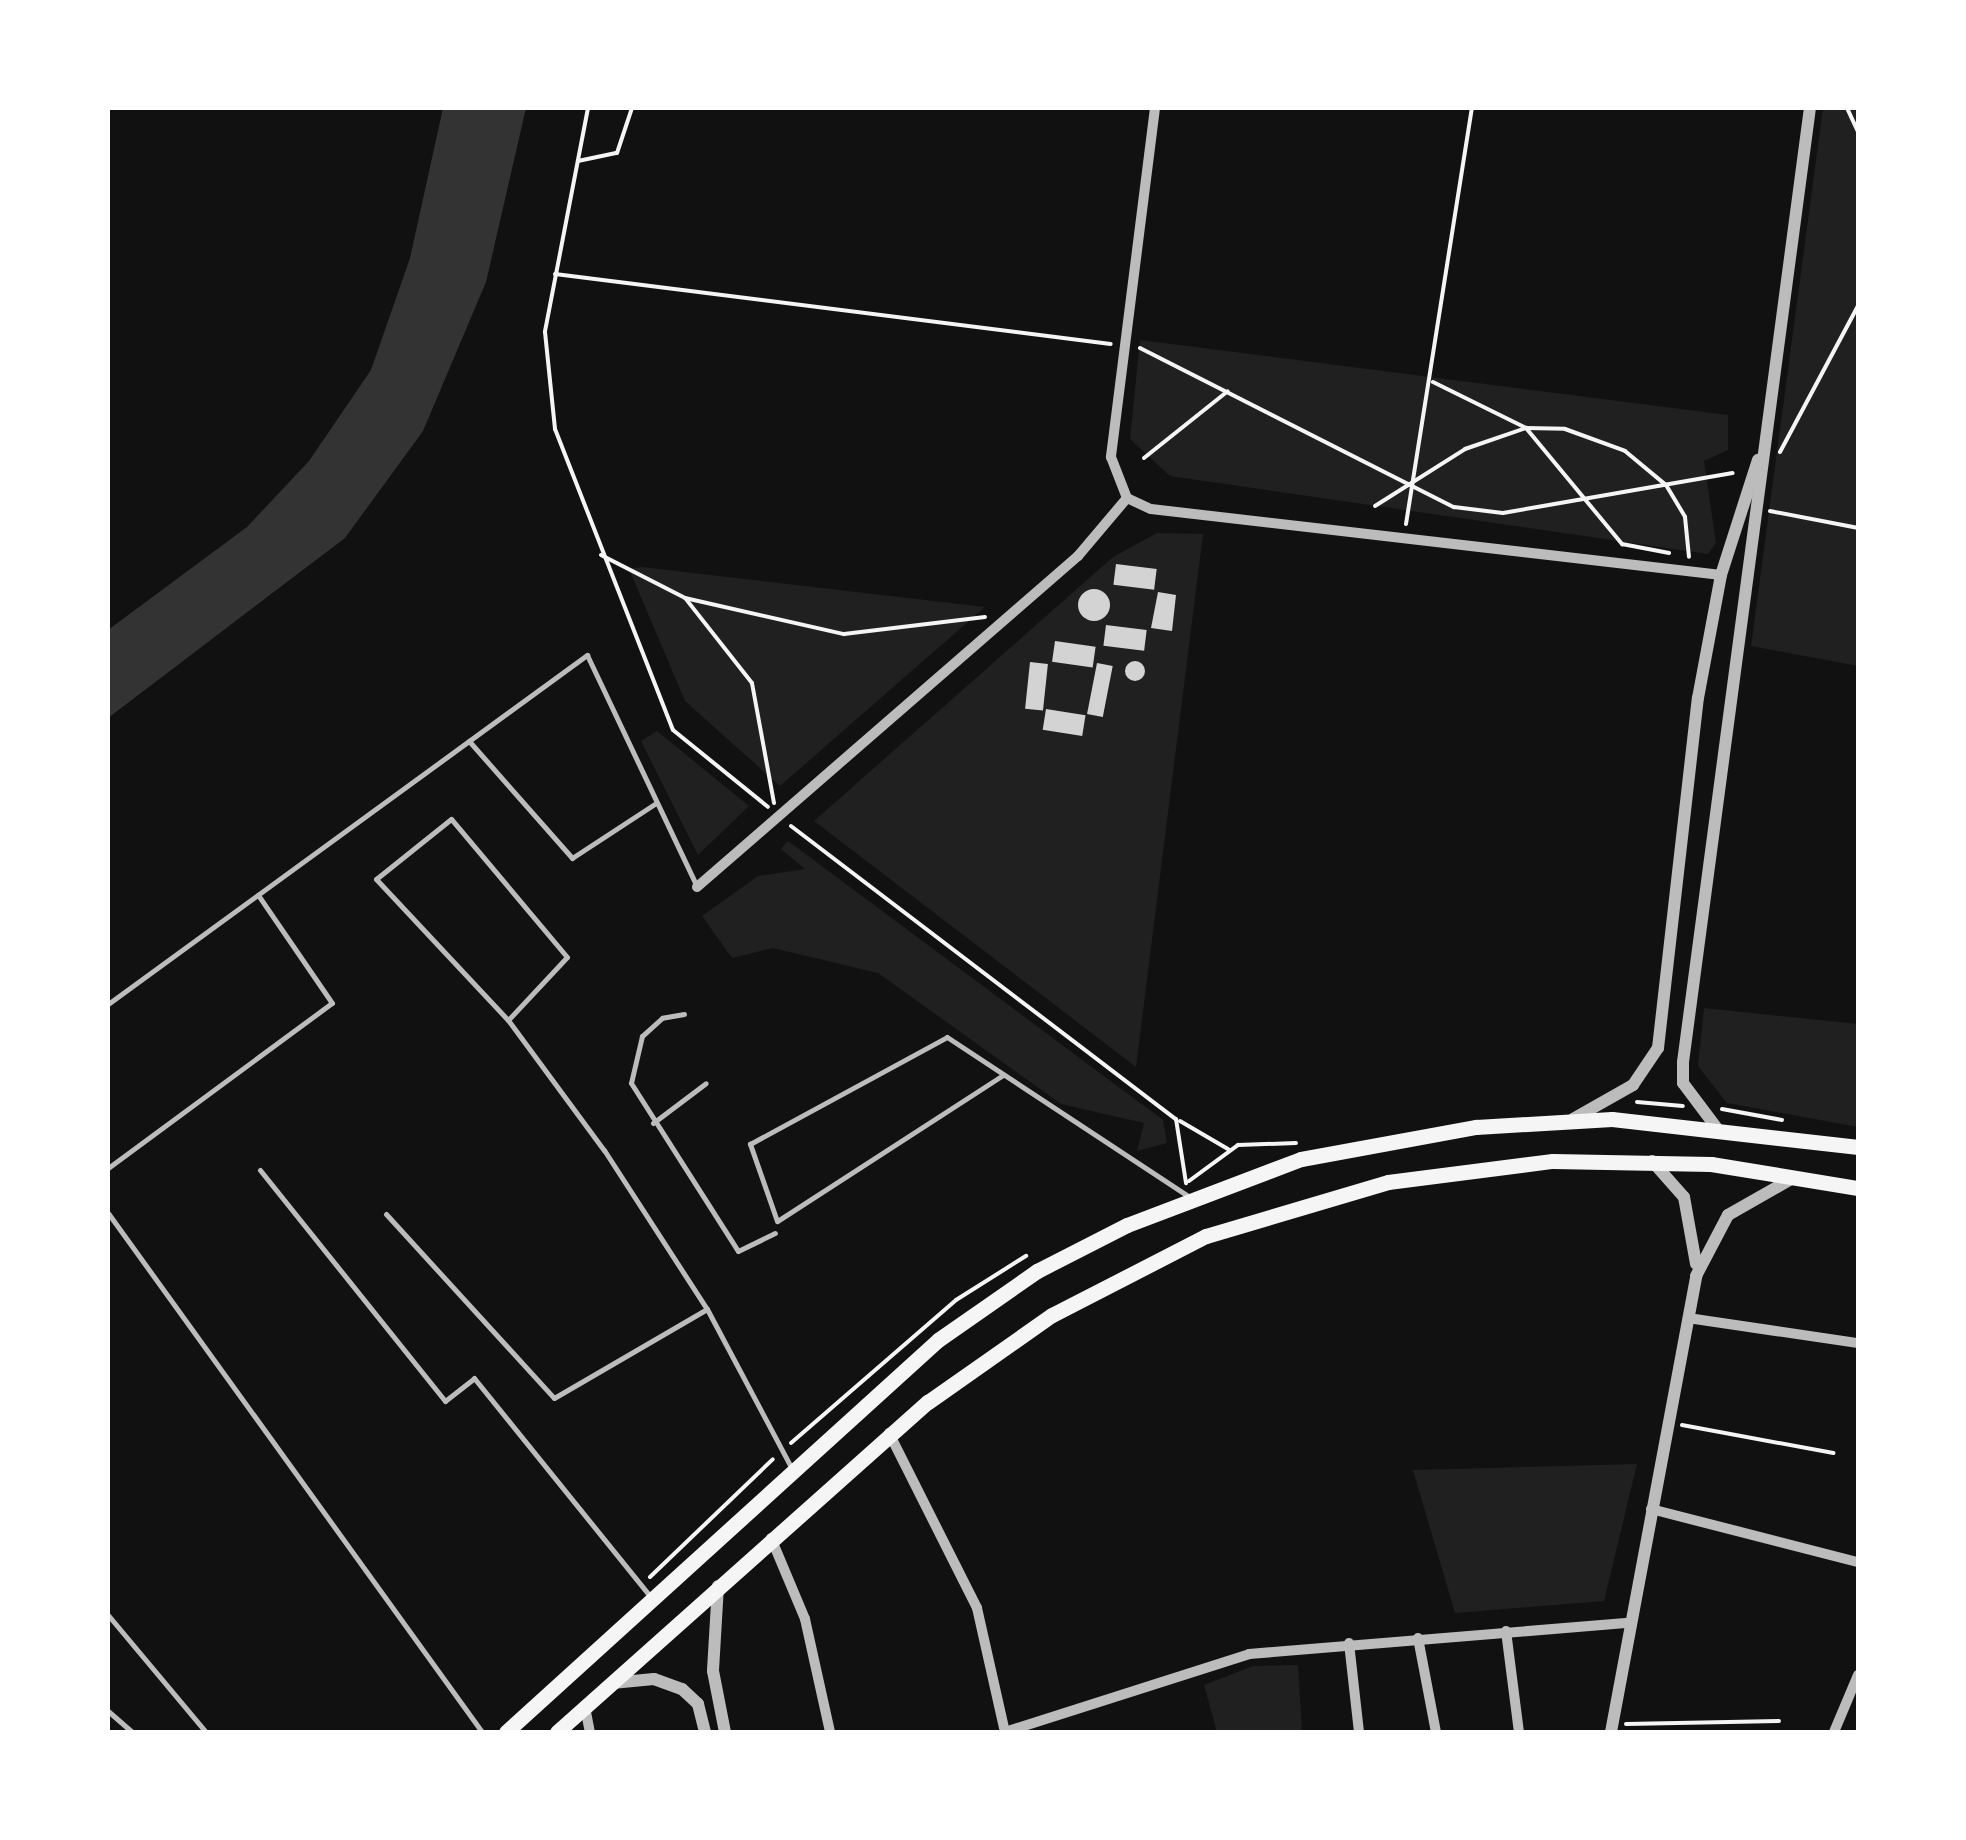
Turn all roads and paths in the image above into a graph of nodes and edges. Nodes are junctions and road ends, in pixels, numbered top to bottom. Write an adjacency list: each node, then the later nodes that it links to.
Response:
1 (588, 108): 8 (path)
2 (632, 108): 8 (path)
3 (1155, 108): 11 (street)
4 (1472, 108): 12 (path)
5 (1810, 108): 15 (street)
6 (1847, 108): 7 (path)
7 (1858, 132)
8 (578, 161): 9 (path)
9 (555, 274): 11 (path); 27 (path)
10 (1858, 306): 17 (path)
11 (1124, 346): 13 (path); 21 (street)
12 (1432, 382): 14 (path); 20 (path)
13 (1228, 391): 16 (path); 20 (path)
14 (1526, 428): 19 (path); 20 (path); 22 (path)
15 (1768, 429): 24 (street); 28 (street)
16 (1144, 458)
17 (1775, 461)
18 (1734, 473): 19 (path)
19 (1666, 485): 22 (path); 22 (path)
20 (1412, 486): 22 (path); 23 (path); 26 (path)
21 (1127, 498): 26 (street); 30 (street)
22 (1578, 500)
23 (1375, 506)
24 (1758, 508): 25 (path); 35 (street)
25 (1858, 528)
26 (1403, 538): 28 (street)
27 (602, 555): 29 (path); 33 (path)
28 (1721, 575): 34 (street)
29 (685, 598): 30 (path); 33 (path)
30 (1010, 615): 33 (street)
31 (469, 741): 32 (lane); 32 (lane); 37 (lane)
32 (657, 802): 36 (lane)
33 (780, 816): 36 (street); 43 (path)
34 (1678, 878): 35 (street); 44 (street)
35 (1705, 881): 46 (street)
36 (697, 887)
37 (258, 895): 38 (lane); 50 (lane)
38 (108, 1004)
39 (684, 1014): 45 (lane)
40 (508, 1020): 40 (lane); 59 (lane)
41 (1003, 1075): 41 (lane); 54 (lane)
42 (706, 1083): 45 (lane)
43 (1176, 1119): 48 (path); 54 (path)
44 (1573, 1119): 46 (main road); 54 (main road)
45 (653, 1123): 57 (lane)
46 (1716, 1127): 47 (main road)
47 (1858, 1147)
48 (1228, 1149)
49 (1652, 1160): 52 (main road); 58 (street); 63 (main road)
50 (108, 1168)
51 (260, 1170): 70 (lane)
52 (1798, 1176): 53 (main road); 58 (street)
53 (1858, 1188)
54 (1188, 1190): 65 (main road)
55 (108, 1212): 84 (lane)
56 (386, 1214): 59 (lane)
57 (775, 1233)
58 (1696, 1276): 60 (street)
59 (707, 1309): 65 (lane)
60 (1688, 1318): 61 (street); 66 (street)
61 (1858, 1343)
62 (1677, 1424): 64 (path)
63 (889, 1432): 67 (main road); 91 (street)
64 (1833, 1453)
65 (792, 1469): 70 (main road)
66 (1651, 1509): 68 (street); 72 (street)
67 (771, 1538): 69 (main road); 90 (street)
68 (1858, 1562)
69 (718, 1586): 77 (main road); 89 (street)
70 (652, 1599): 85 (main road)
71 (108, 1615): 83 (lane)
72 (1630, 1622): 73 (street); 81 (street)
73 (1506, 1632): 74 (street); 94 (street)
74 (1418, 1638): 75 (street); 93 (street)
75 (1349, 1643): 91 (street); 92 (street)
76 (1858, 1675): 95 (street)
77 (612, 1683): 78 (main road); 88 (street)
78 (585, 1707): 86 (main road); 87 (street)
79 (108, 1711): 82 (lane)
80 (1779, 1721): 81 (path)
81 (1616, 1728)
82 (132, 1732)
83 (206, 1732)
84 (482, 1732)
85 (506, 1732)
86 (557, 1732)
87 (590, 1732)
88 (705, 1732)
89 (725, 1732)
90 (830, 1732)
91 (1005, 1732)
92 (1359, 1732)
93 (1436, 1732)
94 (1519, 1732)
95 (1834, 1732)

